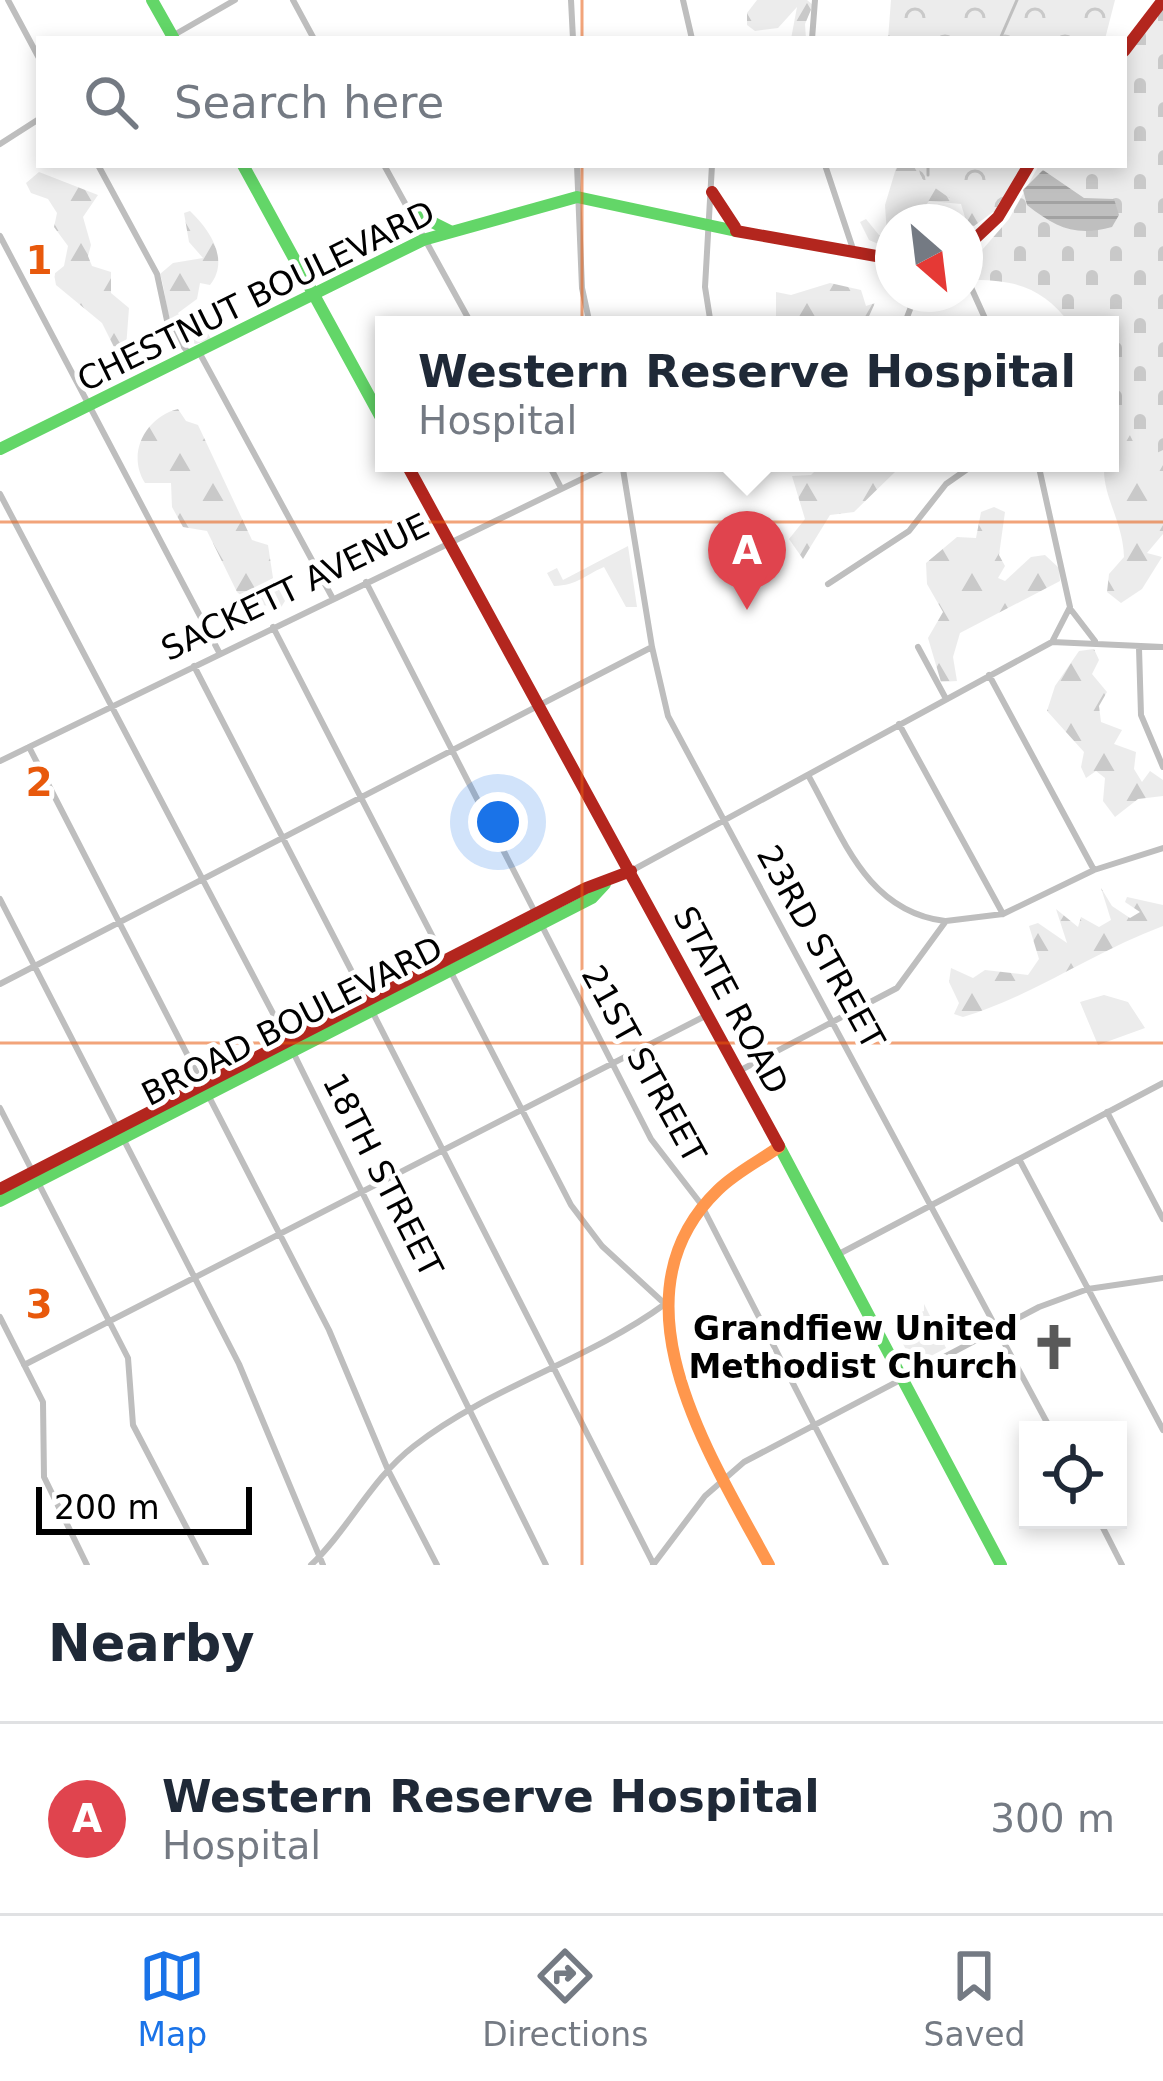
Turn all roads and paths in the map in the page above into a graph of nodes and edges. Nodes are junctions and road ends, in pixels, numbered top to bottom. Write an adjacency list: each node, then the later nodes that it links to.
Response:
1 (8, 0): 16 (street)
2 (152, 0): 9 (main road)
3 (235, 0): 10 (street)
4 (293, 0): 11 (street)
5 (571, 0): 12 (street)
6 (683, 0): 13 (street)
7 (814, 0): 14 (street)
8 (1162, 0): 15 (main road)
9 (170, 36)
10 (174, 36)
11 (312, 36)
12 (573, 36)
13 (691, 36)
14 (812, 36)
15 (1127, 47)
16 (36, 52)
17 (36, 121): 18 (street)
18 (0, 144)
19 (100, 168): 41 (street)
20 (245, 168): 37 (main road)
21 (386, 168): 28 (street)
22 (577, 168): 27 (street)
23 (712, 168): 26 (street)
24 (826, 168): 35 (street)
25 (1027, 168): 32 (main road)
26 (712, 191): 29 (street); 30 (main road)
27 (578, 197): 29 (main road, CHESTNUT BOULEVARD); 31 (main road, CHESTNUT BOULEVARD); 39 (street)
28 (408, 210): 31 (main road); 34 (street)
29 (712, 223): 30 (main road, CHESTNUT BOULEVARD); 40 (street)
30 (739, 231): 35 (main road, CHESTNUT BOULEVARD)
31 (450, 232): 34 (main road, CHESTNUT BOULEVARD)
32 (983, 232)
33 (0, 236): 42 (street)
34 (423, 240): 37 (main road, CHESTNUT BOULEVARD); 38 (street)
35 (854, 253): 36 (main road, CHESTNUT BOULEVARD)
36 (875, 256)
37 (315, 296): 41 (main road, CHESTNUT BOULEVARD); 43 (main road)
38 (467, 316)
39 (588, 316)
40 (710, 316)
41 (195, 354): 42 (main road, CHESTNUT BOULEVARD); 56 (street)
42 (90, 405): 44 (main road, CHESTNUT BOULEVARD); 65 (street)
43 (375, 406)
44 (0, 448)
45 (411, 472): 53 (main road, STATE ROAD)
46 (553, 472): 51 (street)
47 (597, 472): 51 (street, SACKETT AVENUE)
48 (621, 472): 62 (street, 23RD STREET)
49 (963, 472): 55 (street)
50 (1040, 472): 57 (street)
51 (561, 487): 53 (street, SACKETT AVENUE)
52 (0, 494): 69 (street, 18TH STREET)
53 (449, 541): 54 (street, SACKETT AVENUE); 70 (main road, STATE ROAD)
54 (366, 582): 56 (street, SACKETT AVENUE); 73 (street, 21ST STREET)
55 (828, 584)
56 (332, 598): 58 (street, SACKETT AVENUE)
57 (1070, 607): 59 (street); 60 (street)
58 (273, 627): 65 (street, SACKETT AVENUE); 77 (street)
59 (1095, 641): 60 (street, BROAD BOULEVARD); 64 (street, BROAD BOULEVARD)
60 (1052, 642): 67 (street, BROAD BOULEVARD)
61 (1163, 646): 64 (street, BROAD BOULEVARD)
62 (652, 647): 70 (street); 78 (street, 23RD STREET)
63 (918, 647): 68 (street)
64 (1139, 648): 75 (street)
65 (220, 654): 66 (street, SACKETT AVENUE)
66 (194, 666): 69 (street, SACKETT AVENUE); 79 (street)
67 (989, 675): 68 (street, BROAD BOULEVARD); 81 (street)
68 (945, 698): 71 (street, BROAD BOULEVARD)
69 (114, 705): 72 (street, SACKETT AVENUE); 83 (street, 18TH STREET)
70 (540, 707): 73 (street); 82 (main road, STATE ROAD)
71 (899, 724): 76 (street, BROAD BOULEVARD); 85 (street)
72 (29, 747): 74 (street, SACKETT AVENUE); 88 (street)
73 (453, 753): 77 (street); 86 (street, 21ST STREET)
74 (1, 759)
75 (1163, 766)
76 (808, 775): 78 (street, BROAD BOULEVARD); 87 (street)
77 (361, 799): 79 (street); 90 (street)
78 (724, 820): 82 (street, BROAD BOULEVARD); 94 (street, 23RD STREET)
79 (284, 839): 83 (street); 92 (street)
80 (1163, 848): 81 (street)
81 (1094, 870): 85 (street)
82 (631, 871): 86 (main road, BROAD BOULEVARD); 93 (main road, STATE ROAD)
83 (205, 879): 88 (street); 95 (street, 18TH STREET)
84 (0, 899): 89 (street)
85 (1003, 914): 87 (street)
86 (538, 919): 90 (main road, BROAD BOULEVARD); 96 (street, 21ST STREET)
87 (946, 921): 94 (street)
88 (119, 923): 89 (street); 99 (street)
89 (35, 966): 91 (street); 103 (street)
90 (448, 966): 92 (main road, BROAD BOULEVARD); 101 (street)
91 (0, 984)
92 (370, 1006): 95 (main road, BROAD BOULEVARD); 105 (street)
93 (709, 1014): 96 (street); 97 (main road, STATE ROAD)
94 (834, 1021): 97 (street); 112 (street, 23RD STREET)
95 (290, 1046): 99 (main road, BROAD BOULEVARD); 109 (street, 18TH STREET)
96 (612, 1064): 101 (street); 111 (street, 21ST STREET)
97 (739, 1071): 104 (main road, STATE ROAD)
98 (1163, 1084): 102 (street)
99 (205, 1089): 103 (main road, BROAD BOULEVARD); 114 (street)
100 (0, 1108): 107 (street)
101 (521, 1111): 105 (street); 119 (street)
102 (1107, 1112): 106 (street); 113 (street)
103 (120, 1133): 107 (main road, BROAD BOULEVARD); 116 (street)
104 (779, 1147): 111 (main road); 115 (main road, STATE ROAD)
105 (443, 1151): 109 (street); 124 (street)
106 (1019, 1159): 112 (street); 118 (street)
107 (35, 1176): 108 (main road, BROAD BOULEVARD); 110 (main road, BROAD BOULEVARD); 121 (street)
108 (0, 1189)
109 (364, 1191): 114 (street); 126 (street, 18TH STREET)
110 (0, 1201)
111 (701, 1204): 119 (main road); 128 (street, 21ST STREET)
112 (932, 1204): 115 (street); 122 (street, 23RD STREET)
113 (1163, 1219)
114 (279, 1234): 116 (street); 130 (street)
115 (836, 1255): 125 (main road, STATE ROAD)
116 (195, 1278): 121 (street); 133 (street)
117 (1163, 1278): 118 (street)
118 (1088, 1289): 122 (street); 129 (street)
119 (664, 1304): 124 (street); 131 (main road)
120 (0, 1317): 123 (street)
121 (110, 1322): 123 (street); 135 (street)
122 (997, 1329): 125 (street); 127 (street, 23RD STREET)
123 (24, 1365): 134 (street)
124 (555, 1368): 126 (street); 139 (street)
125 (902, 1379): 128 (street); 142 (main road, STATE ROAD)
126 (469, 1412): 130 (street); 138 (street, 18TH STREET)
127 (1046, 1421)
128 (812, 1427): 131 (street); 141 (street, 21ST STREET)
129 (1163, 1430)
130 (388, 1470): 133 (street); 137 (street)
131 (723, 1477): 139 (street); 140 (main road)
132 (1104, 1529): 143 (street)
133 (321, 1561): 136 (street)
134 (87, 1565)
135 (206, 1565)
136 (311, 1565)
137 (437, 1565)
138 (546, 1565)
139 (653, 1565)
140 (770, 1565)
141 (886, 1565)
142 (1001, 1565)
143 (1123, 1565)

